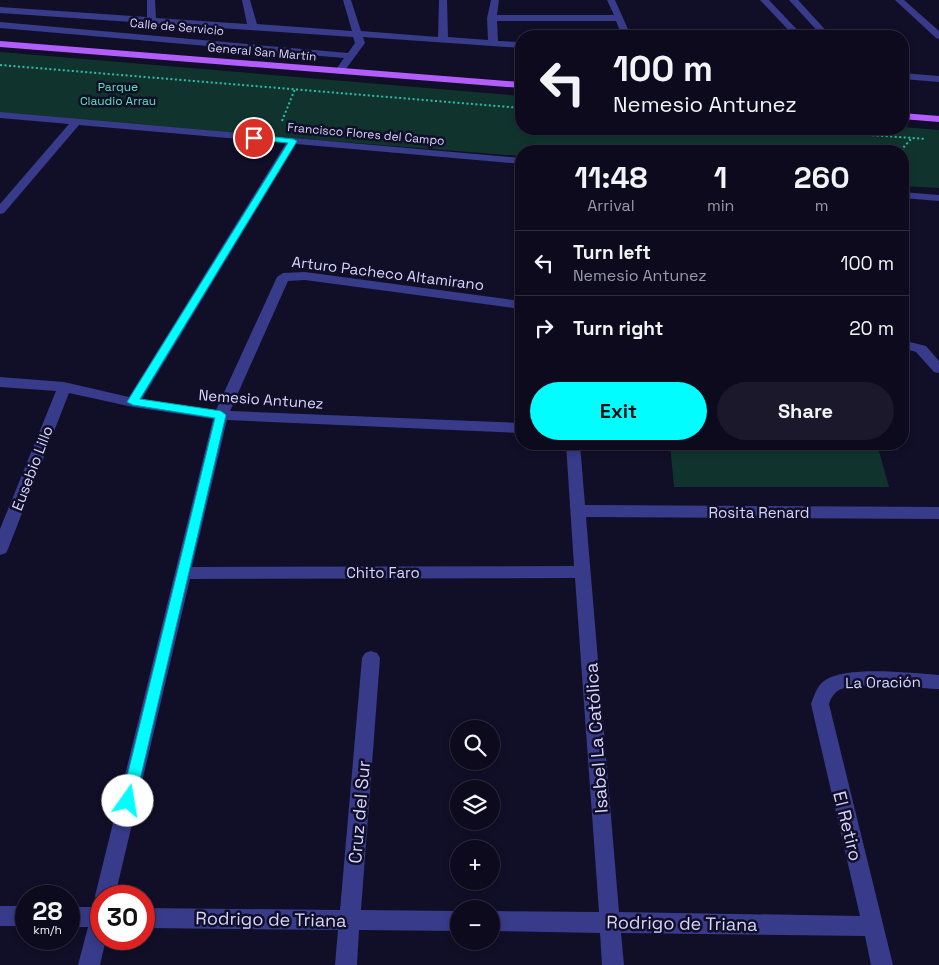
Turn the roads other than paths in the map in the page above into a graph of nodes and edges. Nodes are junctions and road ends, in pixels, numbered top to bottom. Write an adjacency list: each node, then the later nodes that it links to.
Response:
1 (151, 0): 13 (street)
2 (246, 0): 15 (street)
3 (347, 0): 19 (street)
4 (442, 0): 21 (street)
5 (495, 0): 11 (street)
6 (611, 0): 12 (street)
7 (764, 0): 17 (street)
8 (793, 0): 18 (street)
9 (899, 0): 20 (street)
10 (0, 10): 13 (street)
11 (492, 18): 12 (street); 22 (street)
12 (619, 18): 16 (street)
13 (152, 21): 15 (street)
14 (0, 25): 25 (street, Calle de Servicio)
15 (253, 28): 19 (street)
16 (626, 30)
17 (793, 30)
18 (821, 30)
19 (358, 35): 21 (street); 25 (street)
20 (939, 36)
21 (443, 40): 22 (street)
22 (492, 43): 24 (street)
23 (0, 44): 26 (main road, General San Martín)
24 (515, 45)
25 (352, 56): 26 (street)
26 (340, 71): 29 (main road, General San Martín)
27 (909, 77): 28 (street)
28 (939, 79)
29 (515, 85)
30 (0, 115): 33 (street, Francisco Flores del Campo)
31 (909, 117): 32 (main road)
32 (939, 119)
33 (76, 122): 34 (street, Francisco Flores del Campo); 38 (street)
34 (293, 141): 35 (street, Francisco Flores del Campo); 44 (street)
35 (515, 160)
36 (909, 195): 37 (street)
37 (938, 198)
38 (0, 211)
39 (515, 304): 45 (street, Arturo Pacheco Altamirano)
40 (909, 346): 41 (street)
41 (939, 369)
42 (0, 382): 43 (street, Nemesio Antunez)
43 (64, 387): 44 (street, Nemesio Antunez); 50 (street, Eusebio Lillo)
44 (133, 402): 45 (street, Nemesio Antunez)
45 (221, 415): 46 (street, Nemesio Antunez); 52 (street)
46 (515, 428)
47 (574, 450): 48 (street, Isabel La Católica)
48 (579, 511): 49 (street, Rosita Renard); 51 (street, Isabel La Católica)
49 (939, 513)
50 (0, 549)
51 (583, 572): 52 (street, Chito Faro); 63 (street, Isabel La Católica)
52 (183, 573): 56 (street)
53 (371, 658): 60 (street, Cruz del Sur)
54 (939, 682): 55 (street, La Oración)
55 (828, 688): 64 (street, El Retiro)
56 (109, 885)
57 (0, 916): 58 (street)
58 (15, 916)
59 (155, 918): 60 (street, Rodrigo de Triana)
60 (350, 920): 61 (street, Rodrigo de Triana); 67 (street, Cruz del Sur)
61 (450, 921)
62 (500, 921): 63 (street, Rodrigo de Triana)
63 (610, 922): 64 (street, Rodrigo de Triana); 68 (street, Isabel La Católica)
64 (872, 926): 69 (street, El Retiro)
65 (93, 950): 66 (street)
66 (89, 965)
67 (346, 965)
68 (613, 965)
69 (882, 965)

